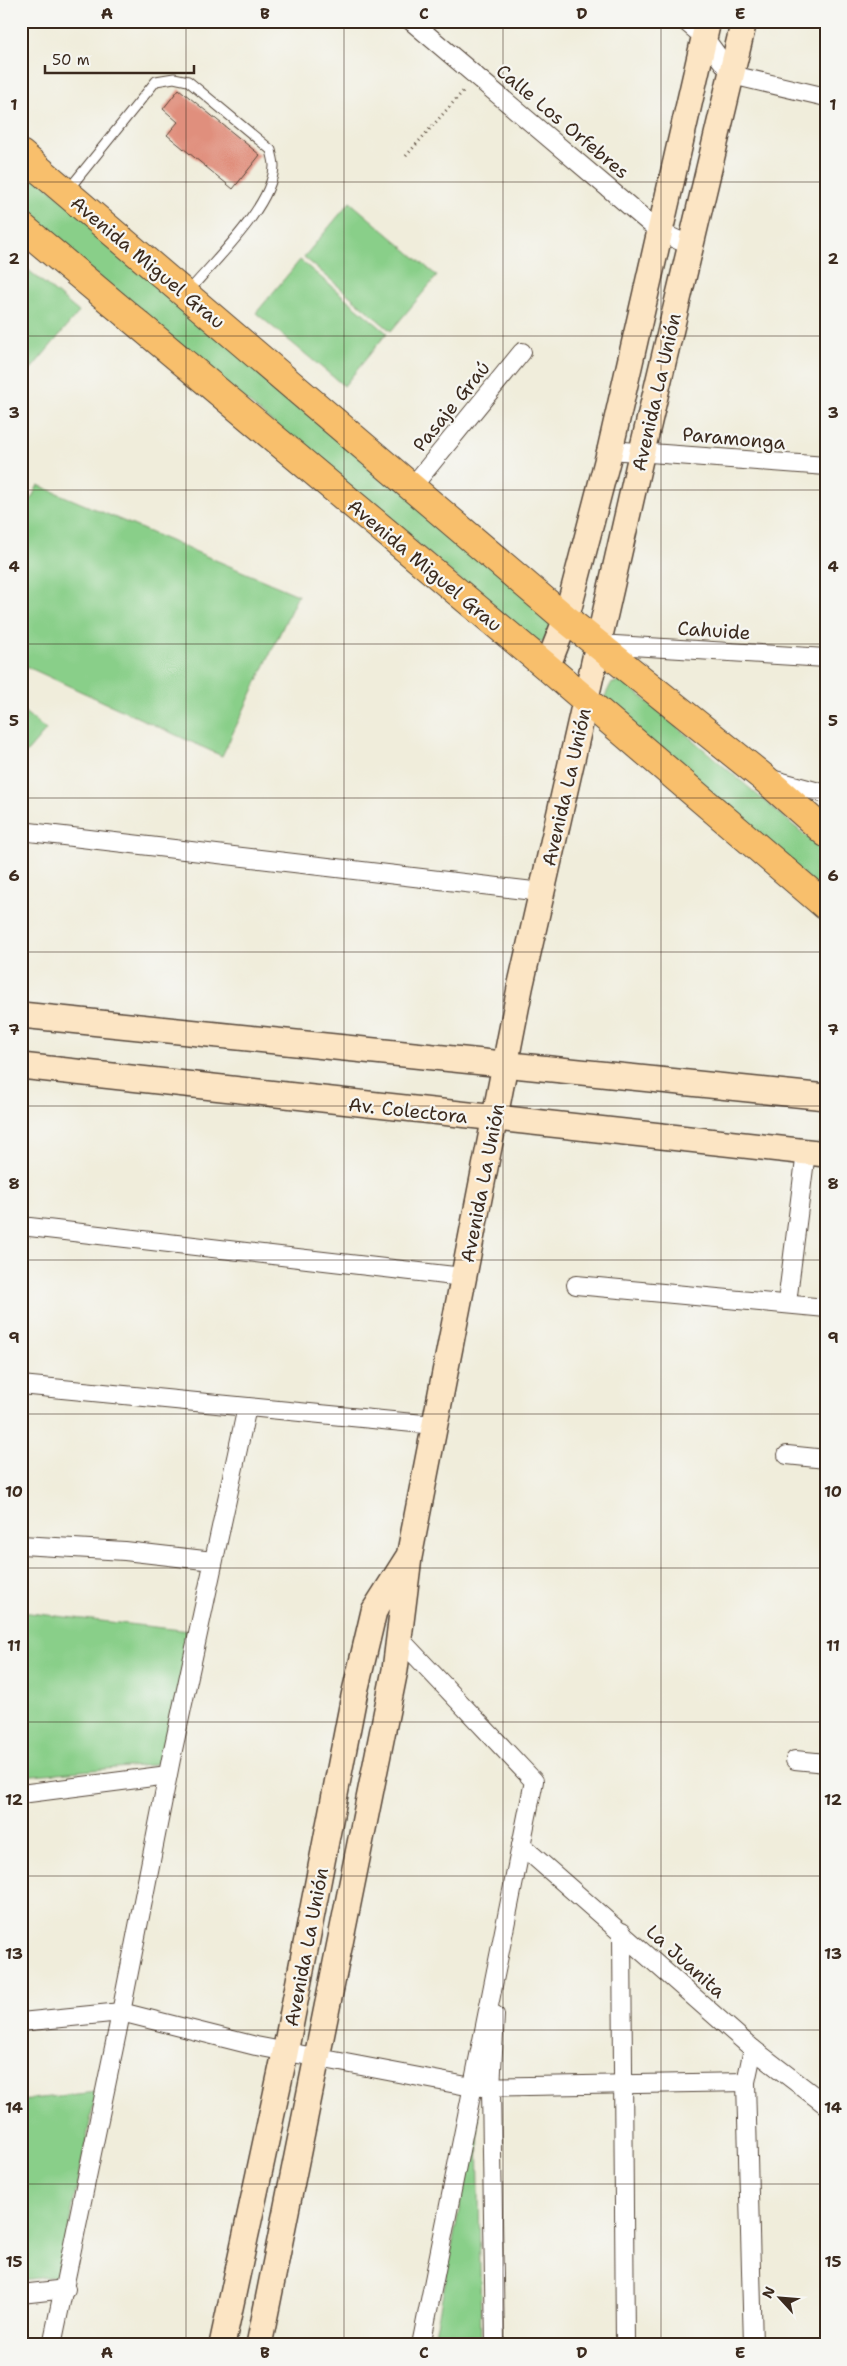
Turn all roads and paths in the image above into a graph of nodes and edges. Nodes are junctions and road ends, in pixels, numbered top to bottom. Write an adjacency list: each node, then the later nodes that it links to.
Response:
1 (411, 21): 6 (street, Calle Los Orfebres)
2 (685, 21): 4 (street)
3 (744, 21): 5 (street, Avenida La Unión)
4 (706, 29): 5 (street); 12 (street, Avenida La Unión)
5 (732, 75): 7 (street); 13 (street, Avenida La Unión)
6 (476, 76): 9 (path); 12 (street, Calle Los Orfebres)
7 (826, 97)
8 (21, 154): 10 (main road, Avenida Miguel Grau)
9 (406, 156)
10 (66, 192): 14 (main road, Avenida Miguel Grau); 14 (lane)
11 (21, 226): 23 (main road, Avenida Miguel Grau)
12 (660, 232): 13 (street, Calle Los Orfebres); 16 (street, Avenida La Unión)
13 (691, 246): 17 (street, Avenida La Unión)
14 (186, 294): 19 (main road, Avenida Miguel Grau)
15 (522, 352): 19 (street, Pasaje Graú)
16 (610, 450): 17 (street, Paramonga); 20 (street, Avenida La Unión)
17 (642, 451): 18 (street, Paramonga); 21 (street, Avenida La Unión)
18 (825, 461)
19 (412, 487): 20 (main road, Avenida Miguel Grau)
20 (566, 619): 21 (main road, Avenida Miguel Grau); 23 (street, Avenida La Unión)
21 (599, 644): 22 (street, Cahuide); 24 (street, Avenida La Unión); 25 (main road, Avenida Miguel Grau)
22 (826, 658)
23 (547, 667): 24 (main road, Avenida Miguel Grau)
24 (586, 700): 29 (street, Avenida La Unión); 30 (main road, Avenida Miguel Grau)
25 (764, 778): 26 (street); 28 (main road, Avenida Miguel Grau)
26 (826, 794)
27 (21, 831): 29 (street)
28 (826, 833)
29 (542, 892): 32 (street, Avenida La Unión)
30 (826, 906)
31 (21, 1015): 32 (street)
32 (505, 1064): 34 (street); 35 (street, Avenida La Unión)
33 (21, 1066): 35 (street, Av. Colectora)
34 (826, 1097)
35 (494, 1120): 36 (street, Av. Colectora); 38 (street, Avenida La Unión)
36 (816, 1153): 40 (street)
37 (21, 1226): 38 (street)
38 (463, 1278): 44 (street, Avenida La Unión)
39 (576, 1285): 40 (street)
40 (787, 1303): 41 (street)
41 (826, 1308)
42 (21, 1384): 43 (street)
43 (247, 1407): 44 (street); 49 (street)
44 (434, 1425): 48 (street, Avenida La Unión)
45 (787, 1455): 46 (street)
46 (826, 1459)
47 (21, 1545): 49 (street)
48 (409, 1557): 50 (street, Avenida La Unión); 61 (street, Avenida La Unión)
49 (213, 1561): 53 (street)
50 (400, 1639): 55 (street); 62 (street, Avenida La Unión)
51 (795, 1760): 52 (street)
52 (826, 1763)
53 (168, 1774): 54 (street); 58 (street)
54 (21, 1794)
55 (521, 1845): 56 (street, La Juanita); 57 (street)
56 (622, 1932): 60 (street, La Juanita); 64 (street)
57 (498, 1958): 65 (street); 66 (street)
58 (122, 2012): 59 (street); 61 (street); 68 (street)
59 (21, 2022)
60 (754, 2049): 63 (street); 67 (street, La Juanita)
61 (286, 2053): 62 (street); 71 (street, Avenida La Unión)
62 (316, 2058): 65 (street); 72 (street, Avenida La Unión)
63 (746, 2082): 64 (street); 76 (street)
64 (623, 2084): 66 (street); 75 (street)
65 (472, 2087): 66 (street); 73 (street)
66 (491, 2088): 74 (street)
67 (826, 2105)
68 (66, 2289): 69 (street); 70 (street)
69 (21, 2294)
70 (52, 2345)
71 (222, 2345)
72 (259, 2345)
73 (421, 2345)
74 (495, 2345)
75 (624, 2345)
76 (753, 2345)

